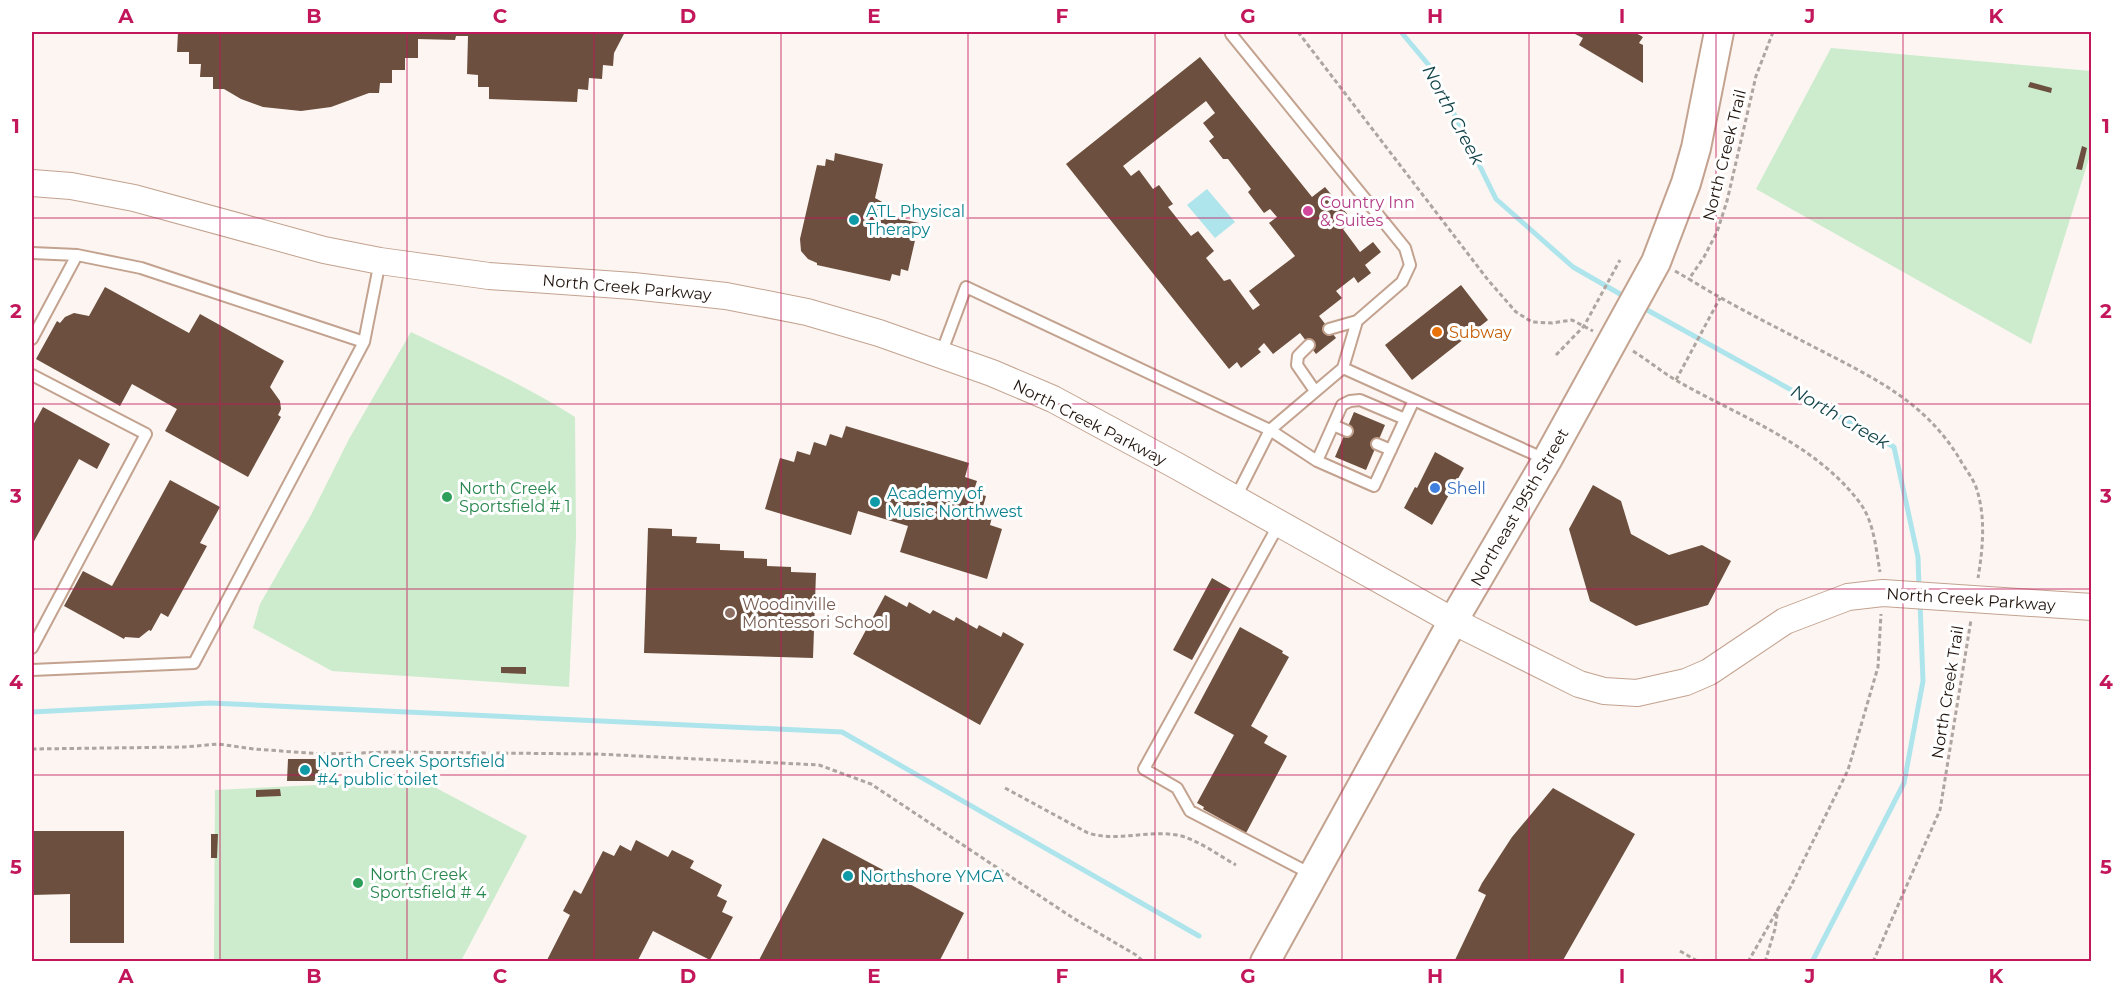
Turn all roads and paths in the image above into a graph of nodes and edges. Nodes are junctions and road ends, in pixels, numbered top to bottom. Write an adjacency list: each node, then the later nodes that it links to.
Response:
1 (1298, 32): 12 (path)
2 (1719, 32): 14 (main road, Northeast 195th Street)
3 (1773, 32): 10 (path, North Creek Trail)
4 (1231, 34): 11 (lane)
5 (32, 183): 9 (street, North Creek Parkway)
6 (32, 253): 7 (lane)
7 (77, 255): 15 (lane); 16 (lane)
8 (1620, 260): 12 (path)
9 (380, 261): 16 (lane); 18 (street, North Creek Parkway)
10 (1720, 298): 22 (path); 36 (path, North Creek Trail)
11 (1357, 321): 13 (lane); 20 (lane)
12 (1584, 326): 14 (path); 19 (path)
13 (1329, 328)
14 (1616, 335): 22 (path); 32 (main road, Northeast 195th Street)
15 (32, 339)
16 (364, 342): 41 (lane)
17 (1309, 345): 23 (lane)
18 (941, 354): 27 (lane); 33 (street, North Creek Parkway)
19 (1556, 355)
20 (1343, 368): 23 (lane); 24 (lane)
21 (32, 375): 40 (lane)
22 (1676, 380): 35 (path)
23 (1315, 391): 27 (lane)
24 (1414, 400): 25 (lane); 32 (lane)
25 (1405, 419): 26 (lane); 30 (lane)
26 (1333, 425): 28 (lane); 31 (lane)
27 (1270, 430): 31 (lane); 33 (lane)
28 (1347, 431)
29 (1377, 444): 30 (lane)
30 (1391, 450): 31 (lane)
31 (1317, 460)
32 (1547, 460): 39 (main road, Northeast 195th Street)
33 (1235, 499): 34 (street, North Creek Parkway)
34 (1279, 524): 39 (street, North Creek Parkway); 45 (lane)
35 (1893, 593): 36 (street, North Creek Parkway); 39 (street, North Creek Parkway)
36 (1962, 599): 37 (street, North Creek Parkway); 53 (path, North Creek Trail)
37 (2091, 607)
38 (1881, 620): 46 (path)
39 (1453, 621): 45 (main road, Northeast 195th Street)
40 (32, 648)
41 (32, 670)
42 (32, 749): 48 (path)
43 (1005, 788): 44 (path)
44 (1236, 865)
45 (1313, 875): 49 (main road, Northeast 195th Street)
46 (1778, 908): 51 (path); 52 (path)
47 (1680, 951): 50 (path)
48 (1144, 962)
49 (1265, 962)
50 (1699, 962)
51 (1748, 962)
52 (1765, 962)
53 (1873, 962)

